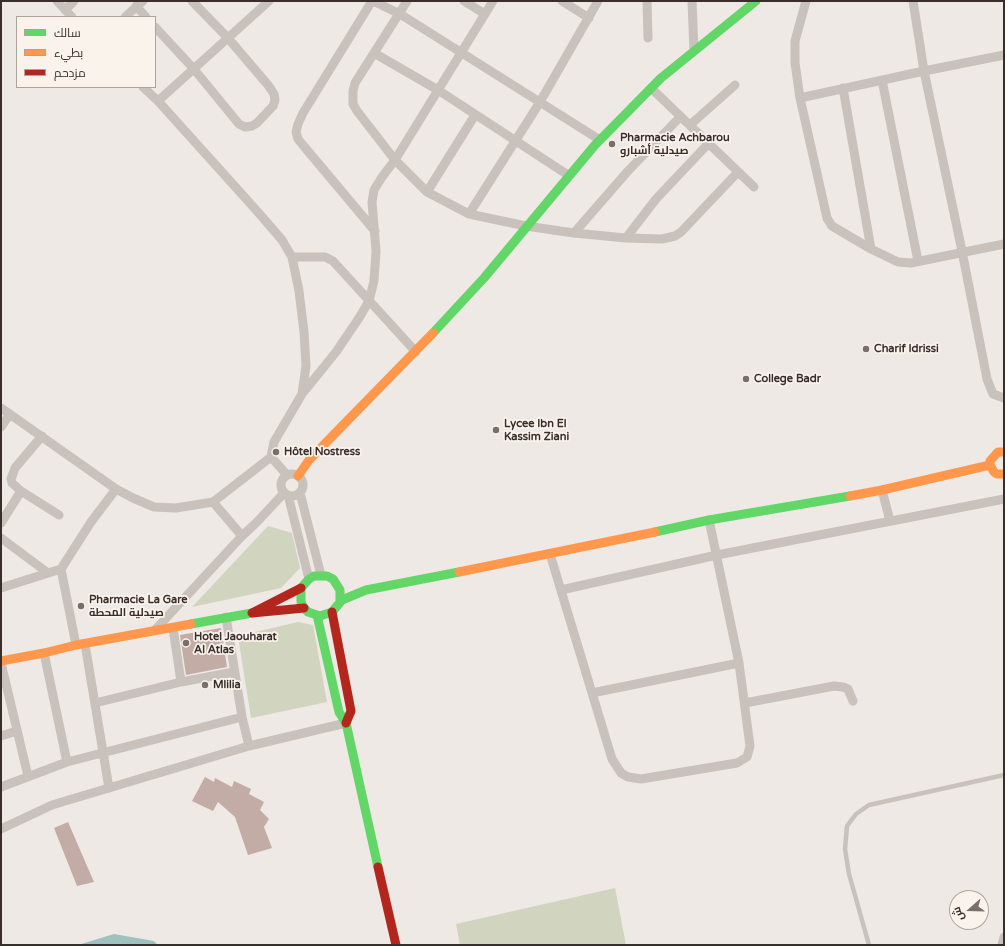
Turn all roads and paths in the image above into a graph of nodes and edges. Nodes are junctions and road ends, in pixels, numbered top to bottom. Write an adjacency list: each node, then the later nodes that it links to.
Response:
1 (57, 1): 17 (street)
2 (74, 1): 17 (street)
3 (192, 1): 25 (street)
4 (269, 1): 25 (street)
5 (372, 1): 18 (street); 55 (street)
6 (408, 1): 18 (street)
7 (464, 1): 19 (street)
8 (493, 1): 19 (street)
9 (562, 1): 23 (street)
10 (598, 1): 23 (street)
11 (647, 1): 26 (street)
12 (692, 1): 27 (street)
13 (756, 1): 27 (main road)
14 (806, 1): 39 (street)
15 (913, 1): 32 (street)
16 (139, 4): 21 (street); 22 (street)
17 (65, 10): 20 (street)
18 (400, 14): 28 (street); 29 (street)
19 (485, 14): 28 (street)
20 (71, 16)
21 (126, 16)
22 (145, 16)
23 (589, 18): 41 (street)
24 (156, 28): 31 (street)
25 (227, 37): 31 (street); 31 (street)
26 (648, 38)
27 (694, 51): 36 (main road)
28 (462, 52): 38 (street); 41 (street)
29 (374, 53): 38 (street); 48 (street)
30 (1004, 55): 32 (street)
31 (193, 68): 40 (street)
32 (924, 71): 33 (street); 60 (street)
33 (882, 80): 37 (street); 62 (street)
34 (735, 85): 44 (street)
35 (144, 88): 40 (street)
36 (651, 88): 43 (street); 45 (main road)
37 (843, 88): 39 (street); 59 (street)
38 (438, 90): 42 (street); 48 (street)
39 (800, 98): 59 (street)
40 (158, 101): 61 (street)
41 (540, 102): 45 (street); 46 (street)
42 (475, 115): 46 (street); 52 (street)
43 (680, 117): 44 (street); 56 (street)
44 (690, 125): 47 (street)
45 (600, 140): 50 (main road)
46 (515, 141): 50 (street); 53 (street)
47 (708, 144): 49 (street); 57 (street)
48 (395, 160): 52 (street); 55 (street)
49 (738, 172): 51 (street); 57 (street)
50 (568, 176): 54 (main road)
51 (754, 187)
52 (427, 192): 53 (street)
53 (469, 214): 54 (street)
54 (526, 226): 56 (street); 64 (main road)
55 (375, 231): 63 (street)
56 (574, 233): 57 (street)
57 (626, 238)
58 (1004, 244): 60 (street)
59 (871, 249): 62 (street)
60 (962, 251): 62 (street); 66 (street)
61 (292, 257): 63 (street); 65 (street)
62 (918, 261)
63 (369, 301): 64 (street); 65 (street)
64 (416, 352): 76 (main road)
65 (302, 394): 72 (street)
66 (1004, 398)
67 (1, 408): 68 (street)
68 (10, 414): 69 (street); 70 (street)
69 (1, 427)
70 (42, 436): 77 (street); 79 (street)
71 (1004, 452): 73 (main road)
72 (271, 457): 75 (street); 83 (street)
73 (990, 465): 74 (main road); 78 (main road)
74 (1004, 474)
75 (287, 475): 76 (street); 81 (street)
76 (298, 476): 80 (street)
77 (116, 488): 83 (street); 92 (street)
78 (882, 490): 85 (main road); 86 (street)
79 (21, 491): 84 (street); 87 (street)
80 (300, 493): 81 (street); 94 (street)
81 (286, 494): 88 (street); 95 (street)
82 (1004, 499): 86 (street)
83 (213, 502): 88 (street)
84 (59, 515)
85 (709, 520): 90 (main road); 91 (street)
86 (890, 521): 91 (street)
87 (1, 523)
88 (242, 536): 108 (street)
89 (1, 538): 93 (street)
90 (550, 554): 99 (main road); 100 (street)
91 (717, 555): 100 (street); 112 (street)
92 (61, 569): 93 (street); 109 (street)
93 (48, 573): 97 (street)
94 (321, 575): 95 (main road); 96 (main road)
95 (309, 579): 98 (main road)
96 (337, 584): 99 (main road); 101 (main road)
97 (1, 588)
98 (301, 588): 102 (main road); 104 (main road)
99 (366, 590): 101 (main road)
100 (561, 590): 115 (street)
101 (340, 602): 103 (main road)
102 (304, 608): 104 (main road); 105 (main road)
103 (332, 612): 105 (main road); 120 (main road)
104 (252, 613): 106 (main road)
105 (318, 616): 120 (main road)
106 (226, 617): 107 (main road); 113 (street)
107 (173, 628): 108 (main road); 114 (street)
108 (153, 632): 109 (main road)
109 (81, 644): 110 (main road); 117 (street)
110 (44, 653): 111 (main road); 125 (street)
111 (1, 662): 121 (street)
112 (739, 663): 115 (street); 118 (street)
113 (234, 672): 114 (street); 119 (street)
114 (181, 682): 117 (street)
115 (592, 693): 118 (street)
116 (854, 701): 118 (street)
117 (95, 703): 124 (street)
118 (745, 703)
119 (242, 717): 123 (street); 124 (street)
120 (346, 723): 123 (street); 132 (main road)
121 (17, 731): 122 (street); 127 (street)
122 (1, 736)
123 (249, 746): 129 (street)
124 (103, 753): 125 (street); 129 (street)
125 (67, 762): 127 (street)
126 (1004, 775): 133 (lane)
127 (28, 776): 128 (street)
128 (1, 787)
129 (108, 788): 130 (street)
130 (1, 829)
131 (1004, 937): 134 (street)
132 (396, 945)
133 (869, 945)
134 (1002, 945)

